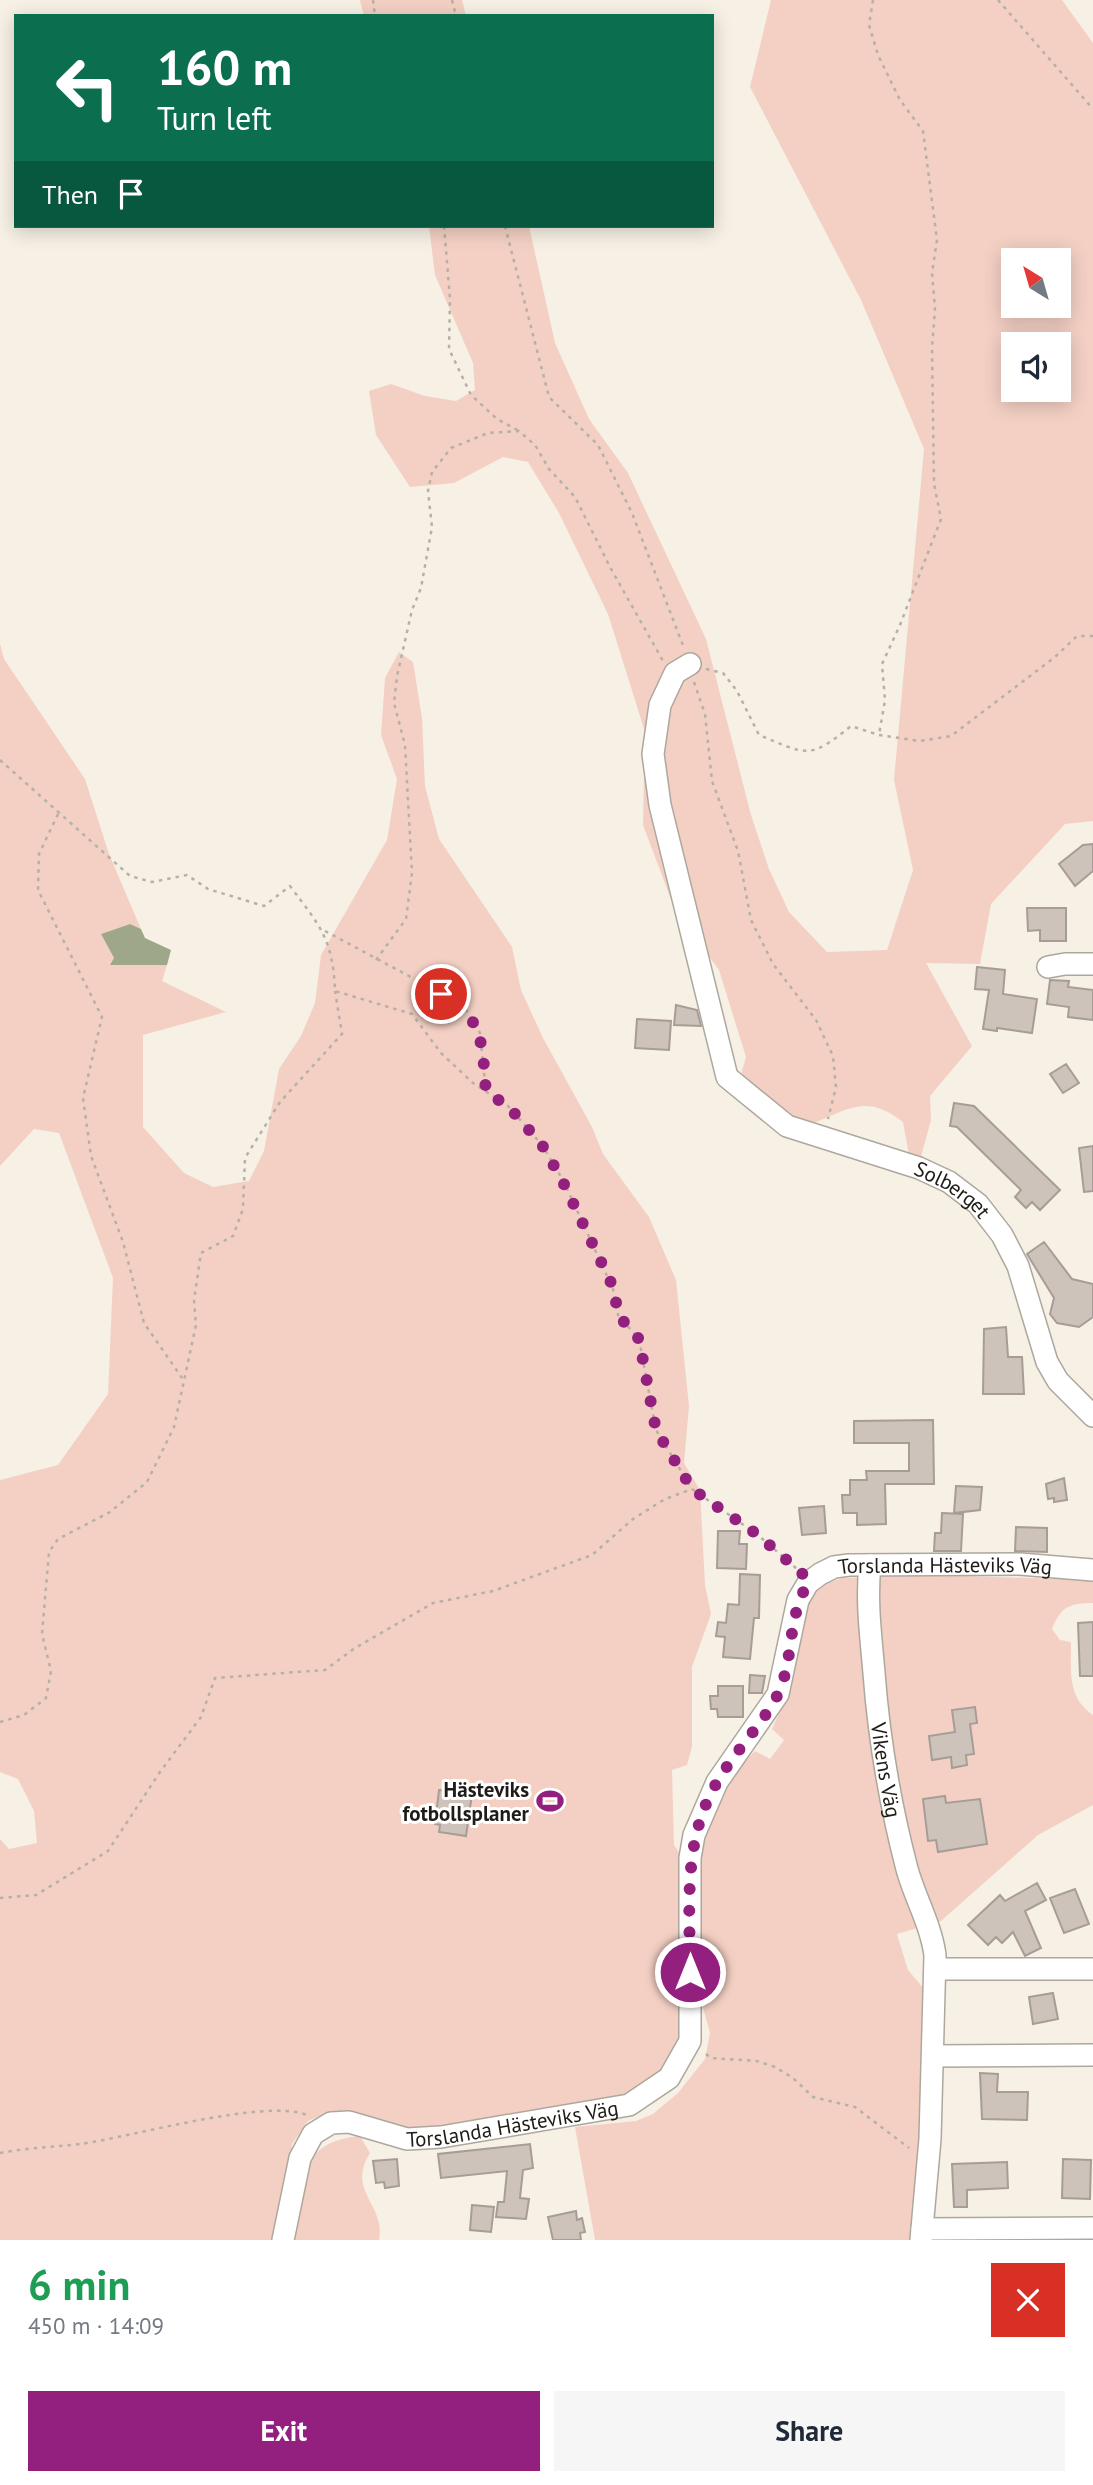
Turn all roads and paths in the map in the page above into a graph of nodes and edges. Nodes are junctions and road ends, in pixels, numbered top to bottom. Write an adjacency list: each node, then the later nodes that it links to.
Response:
1 (873, 0): 9 (path)
2 (998, 0): 3 (path)
3 (1093, 109)
4 (444, 228): 6 (path)
5 (506, 228): 8 (path)
6 (519, 431): 8 (path); 13 (path)
7 (1093, 636): 9 (path)
8 (682, 669): 9 (path); 18 (path); 18 (street, Solberget)
9 (879, 735)
10 (0, 760): 11 (path)
11 (58, 814): 12 (path); 19 (path)
12 (324, 931): 13 (path); 16 (path)
13 (376, 960): 17 (path)
14 (1093, 964): 15 (street)
15 (1048, 967)
16 (335, 991): 17 (path); 19 (path)
17 (486, 1092): 21 (path)
18 (817, 1137): 20 (street, Solberget)
19 (182, 1378): 25 (path)
20 (1093, 1416)
21 (692, 1489): 24 (path); 26 (path)
22 (870, 1565): 23 (street, Torslanda Hästeviks Väg); 24 (street, Torslanda Hästeviks Väg); 27 (street, Vikens Väg)
23 (1093, 1570)
24 (808, 1583): 29 (street, Torslanda Hästeviks Väg)
25 (0, 1722)
26 (0, 1898)
27 (935, 1969): 28 (street); 31 (street, Vikens Väg)
28 (1093, 1969)
29 (690, 2041): 32 (street, Torslanda Hästeviks Väg); 34 (path)
30 (1093, 2055): 31 (street)
31 (933, 2056): 34 (street, Vikens Väg)
32 (324, 2126): 33 (path); 37 (street)
33 (0, 2153)
34 (928, 2156): 36 (street, Vikens Väg)
35 (1093, 2228): 36 (street, Vikens Väg)
36 (921, 2234)
37 (284, 2240)

